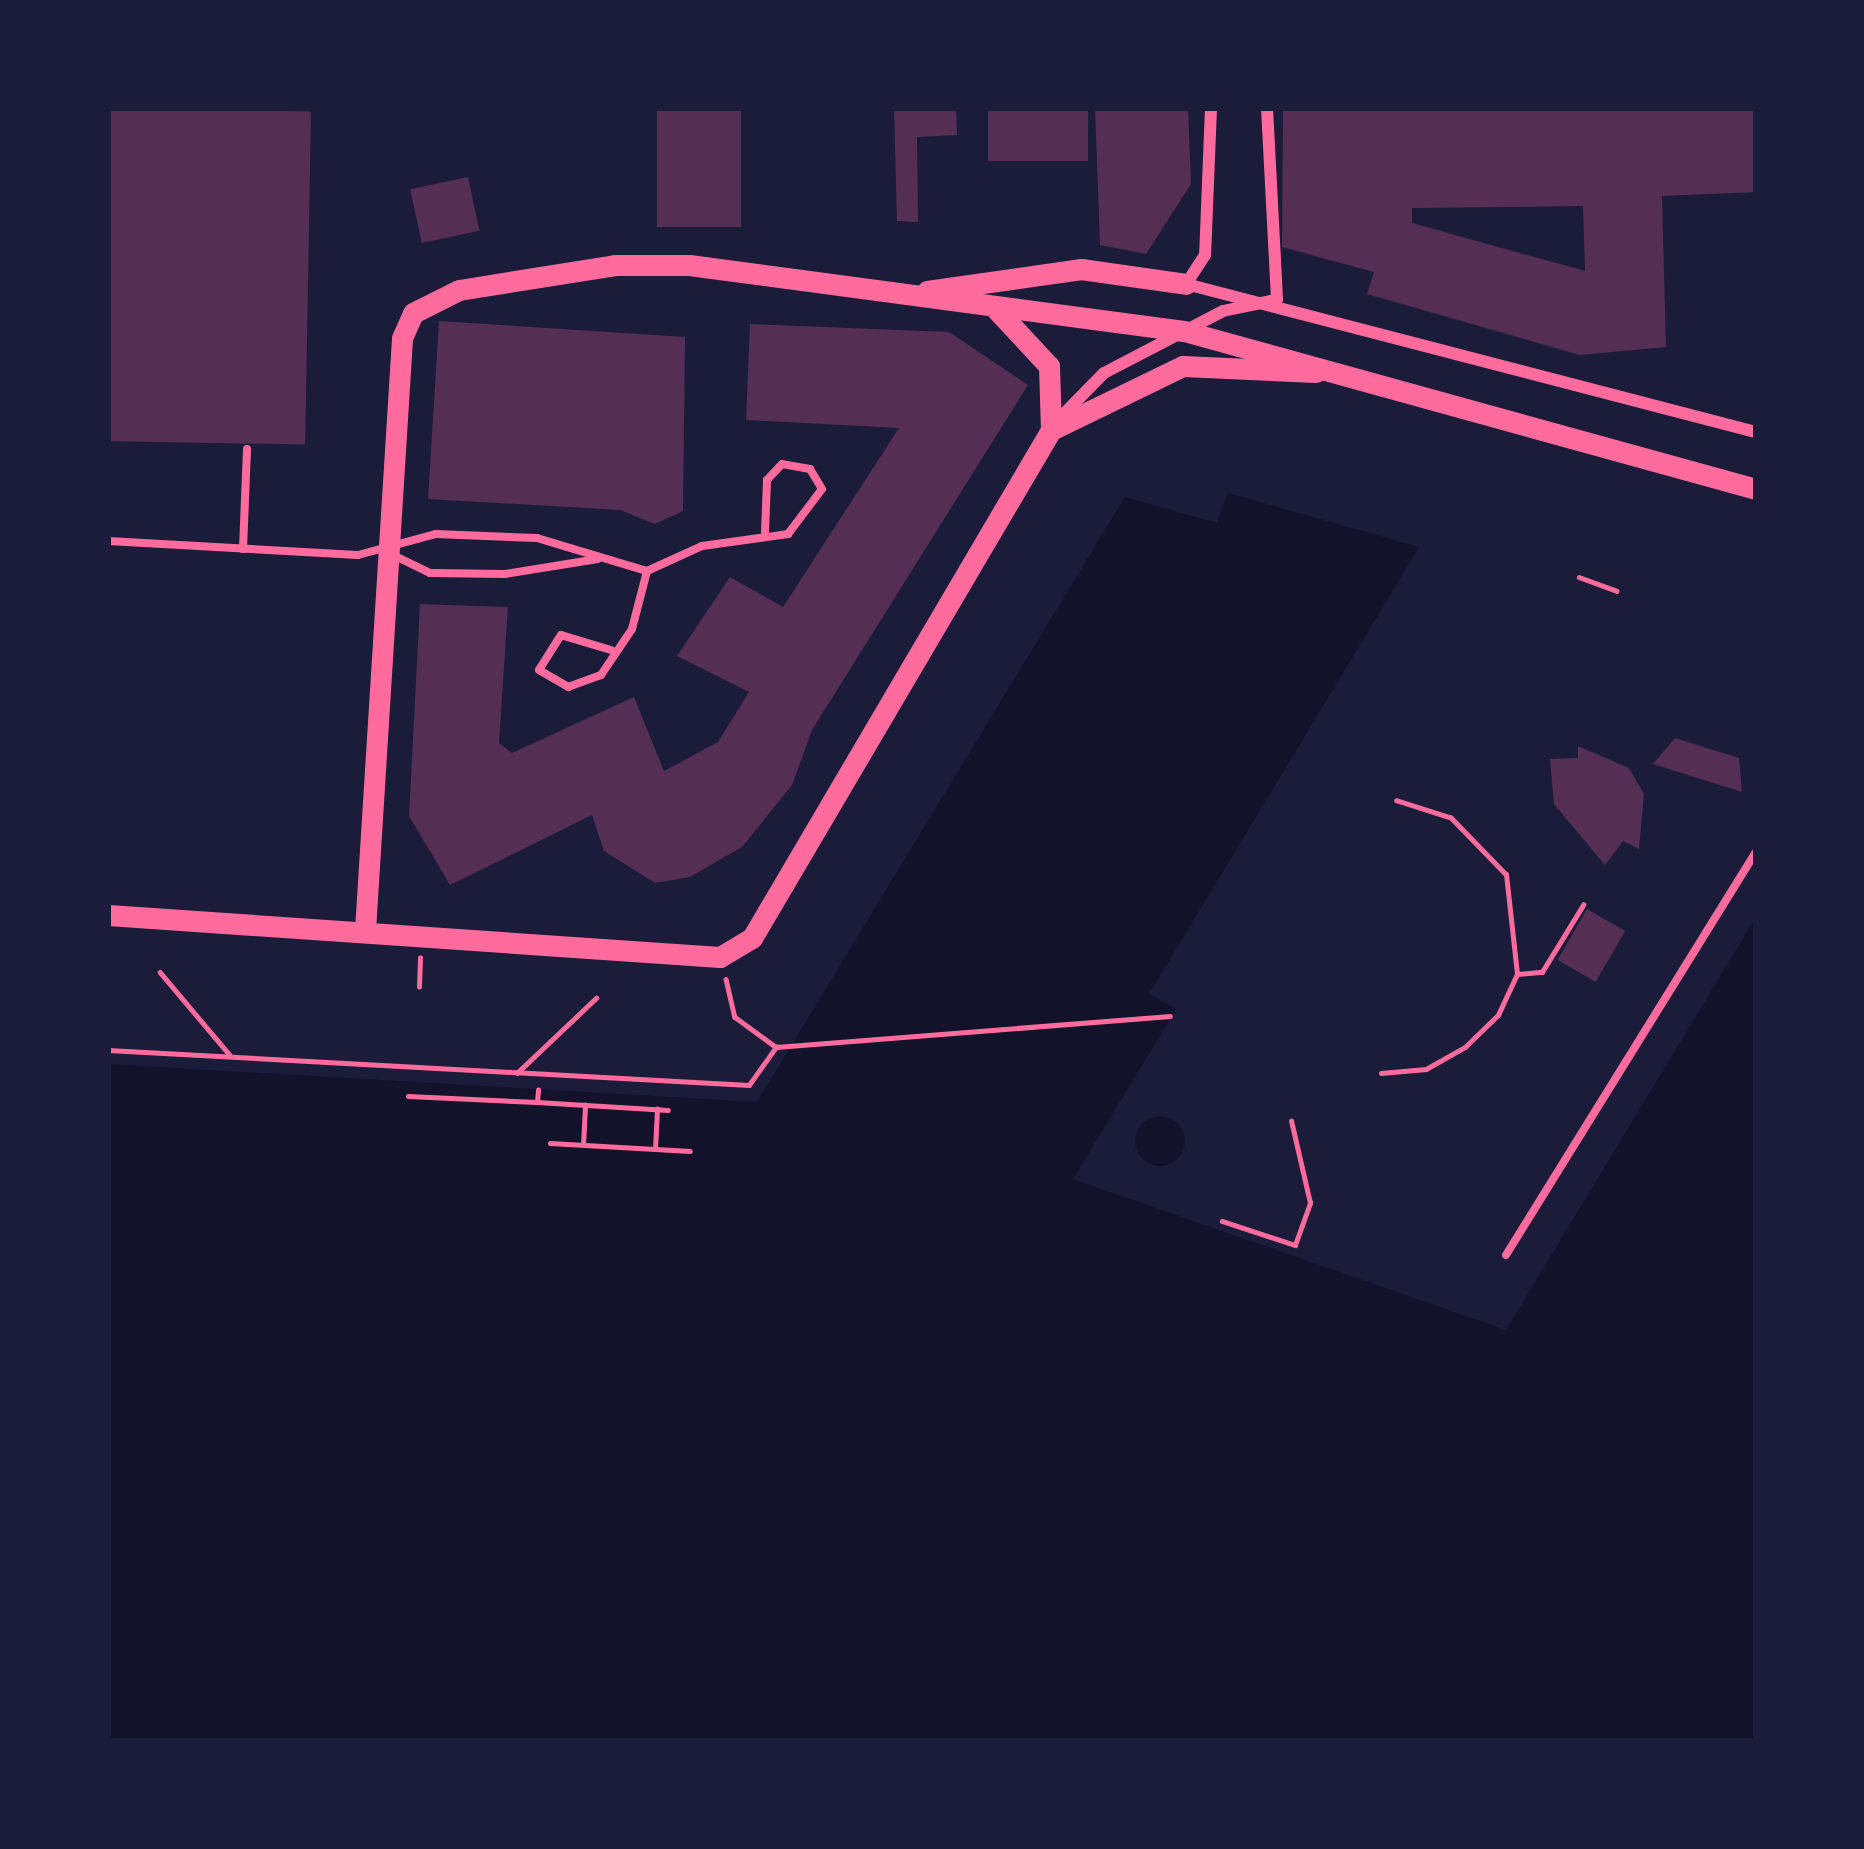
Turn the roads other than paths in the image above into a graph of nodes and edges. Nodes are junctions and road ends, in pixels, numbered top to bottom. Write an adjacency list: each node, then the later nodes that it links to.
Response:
1 (1210, 108): 3 (street)
2 (1267, 108): 5 (street)
3 (1186, 284): 4 (main road); 5 (street)
4 (896, 295): 6 (main road); 16 (main road)
5 (1277, 300): 7 (street); 10 (street)
6 (996, 309): 7 (main road); 9 (main road)
7 (1184, 331): 8 (main road); 9 (street)
8 (1327, 372): 9 (main road); 12 (main road)
9 (1051, 430): 22 (main road)
10 (1756, 432)
11 (248, 449): 15 (lane)
12 (1756, 489)
13 (766, 532): 13 (lane); 18 (lane)
14 (108, 541): 15 (lane)
15 (243, 549): 16 (lane)
16 (388, 553): 17 (lane); 17 (lane); 22 (main road)
17 (600, 559): 18 (lane)
18 (647, 571): 19 (lane)
19 (611, 650): 19 (lane)
20 (1756, 852): 23 (lane)
21 (108, 915): 22 (main road)
22 (365, 931)
23 (1505, 1255)

